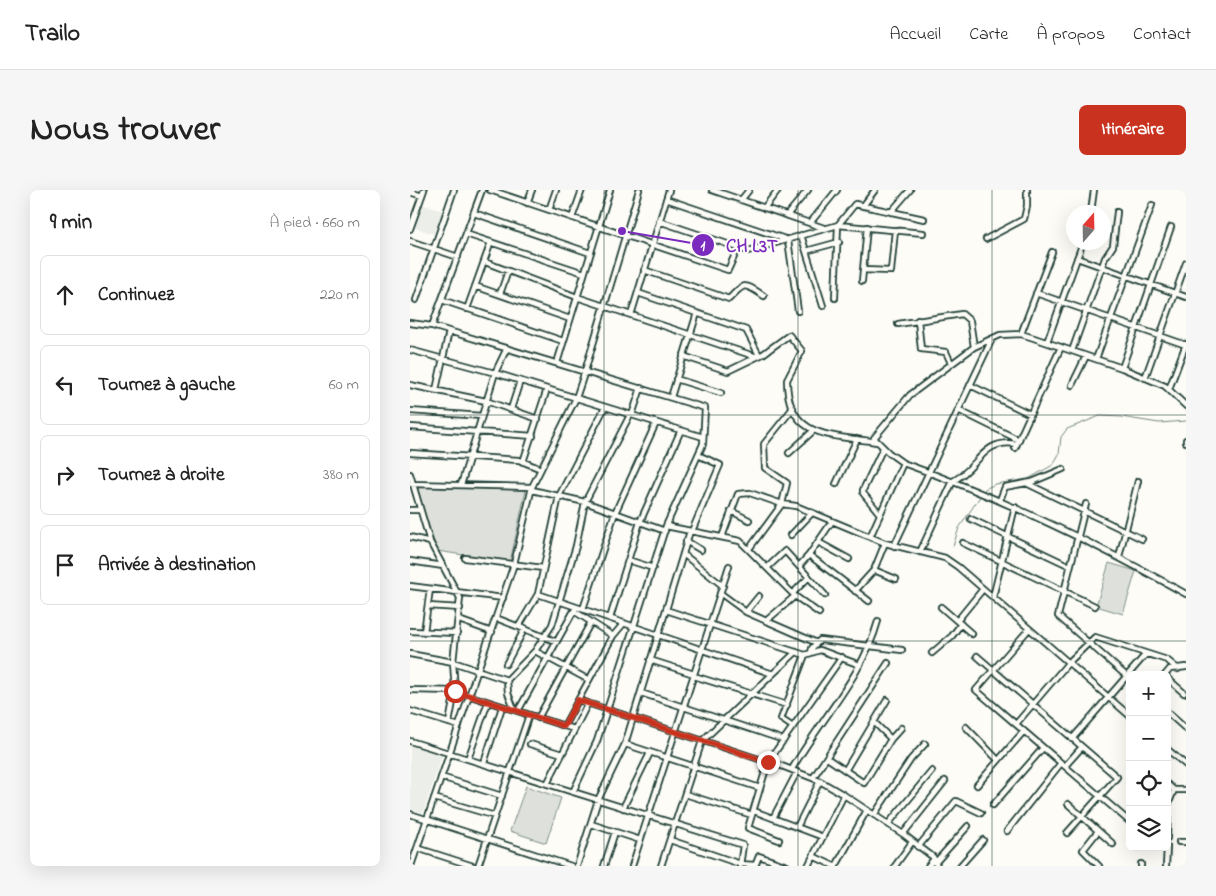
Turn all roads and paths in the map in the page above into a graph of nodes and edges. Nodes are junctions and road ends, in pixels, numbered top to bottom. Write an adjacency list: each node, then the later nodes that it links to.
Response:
1 (424, 190): 22 (street)
2 (454, 190): 58 (street)
3 (482, 190): 33 (street)
4 (490, 190): 21 (street)
5 (532, 190): 25 (street)
6 (556, 190): 30 (street)
7 (582, 190): 36 (street)
8 (610, 190): 41 (street)
9 (639, 190): 49 (street)
10 (669, 190): 23 (street)
11 (712, 190): 24 (street)
12 (749, 190): 24 (street)
13 (778, 190): 29 (street)
14 (808, 190): 34 (street)
15 (837, 190): 39 (street)
16 (876, 190): 28 (street)
17 (910, 190): 31 (street)
18 (1027, 190): 51 (street)
19 (1094, 190): 26 (street)
20 (410, 192): 22 (street)
21 (506, 192): 25 (street)
22 (422, 196): 35 (street)
23 (666, 199): 38 (street); 52 (street)
24 (741, 200): 29 (street)
25 (527, 203): 30 (street)
26 (1092, 205)
27 (1152, 205): 72 (street)
28 (863, 206): 31 (street); 40 (street)
29 (764, 208): 34 (street)
30 (549, 210): 36 (street)
31 (891, 212): 37 (street)
32 (1118, 212): 67 (street)
33 (474, 214): 48 (street); 62 (street)
34 (787, 215): 39 (street)
35 (412, 217): 45 (street)
36 (572, 218): 41 (street)
37 (924, 219)
38 (659, 222): 56 (street); 57 (street)
39 (810, 223): 44 (street)
40 (838, 224): 42 (street); 44 (street); 55 (street)
41 (598, 227): 49 (street); 62 (street)
42 (867, 227): 46 (street); 69 (street)
43 (1171, 227): 74 (street)
44 (825, 228): 50 (street)
45 (410, 230)
46 (894, 230): 47 (street); 69 (street)
47 (923, 233)
48 (466, 234): 54 (street); 63 (street)
49 (625, 236): 56 (street); 87 (street)
50 (801, 236): 52 (street); 60 (street)
51 (986, 239)
52 (788, 240): 57 (street); 90 (street)
53 (410, 241): 58 (street)
54 (491, 242): 65 (street); 71 (street)
55 (838, 242): 60 (street); 83 (street)
56 (652, 245): 57 (street); 68 (street)
57 (738, 248)
58 (433, 249): 63 (street); 84 (street)
59 (1080, 250): 64 (street)
60 (806, 251): 88 (street)
61 (1052, 252): 77 (street)
62 (590, 253): 71 (street)
63 (458, 257): 85 (street)
64 (1077, 258): 67 (street); 86 (street)
65 (485, 262): 70 (street); 75 (street)
66 (1186, 263): 78 (street)
67 (1102, 267): 72 (street); 91 (street)
68 (644, 270): 76 (street); 80 (street)
69 (863, 270): 73 (street)
70 (508, 271): 79 (street); 81 (street)
71 (584, 273): 81 (street)
72 (1126, 276): 74 (street); 95 (street)
73 (862, 281)
74 (1151, 284): 78 (street); 100 (street)
75 (476, 286): 79 (street); 89 (street)
76 (638, 293): 92 (street); 93 (street)
77 (1036, 293): 86 (street); 102 (street)
78 (1175, 293): 82 (street); 104 (street)
79 (500, 294): 94 (street)
80 (764, 296)
81 (577, 297): 87 (street); 94 (street)
82 (1186, 297)
83 (835, 298)
84 (416, 300)
85 (442, 300): 89 (street); 99 (street)
86 (1061, 302): 91 (street); 107 (street)
87 (604, 306): 93 (street); 122 (street)
88 (823, 306)
89 (467, 308): 106 (street)
90 (798, 310)
91 (1086, 310): 95 (street); 113 (street)
92 (697, 313): 103 (street); 115 (street)
93 (631, 315): 103 (street)
94 (570, 319): 106 (street)
95 (1111, 319): 100 (street); 118 (street)
96 (918, 320): 98 (street); 109 (street); 120 (street)
97 (410, 323): 99 (street)
98 (898, 324)
99 (432, 326): 101 (street)
100 (1136, 328): 104 (street); 121 (street)
101 (449, 330): 111 (street); 117 (street)
102 (1021, 334): 105 (street); 107 (street)
103 (690, 335): 114 (street); 115 (street)
104 (1160, 336): 108 (street); 124 (street)
105 (992, 339): 109 (street); 129 (street)
106 (563, 341): 119 (street)
107 (1047, 342): 110 (street)
108 (1186, 344): 132 (street)
109 (974, 347): 120 (street)
110 (1061, 347): 113 (street); 144 (street)
111 (507, 348): 119 (street); 123 (street)
112 (410, 350): 117 (street)
113 (1072, 351): 116 (street)
114 (683, 356): 115 (street); 125 (street)
115 (758, 356): 140 (street)
116 (1086, 356): 118 (street); 128 (street)
117 (442, 358): 123 (street); 133 (street)
118 (1096, 359): 121 (street)
119 (556, 363): 122 (street)
120 (951, 363): 156 (street)
121 (1122, 368): 124 (street)
122 (585, 371): 130 (street); 136 (street)
123 (495, 373): 126 (street); 137 (street)
124 (1145, 378): 132 (street)
125 (676, 379): 134 (street); 135 (street)
126 (520, 380): 131 (street); 141 (street)
127 (410, 385): 133 (street)
128 (1072, 385)
129 (970, 386): 142 (street); 144 (street)
130 (641, 388): 135 (street); 145 (street)
131 (547, 389): 136 (street); 147 (street)
132 (1169, 389): 138 (street)
133 (436, 390): 137 (street)
134 (721, 393)
135 (671, 397): 154 (street)
136 (576, 398): 139 (street); 165 (street)
137 (486, 401): 141 (street); 146 (street)
138 (1186, 406)
139 (605, 407): 145 (street); 176 (street)
140 (793, 408): 151 (street); 179 (street)
141 (511, 410): 147 (street)
142 (958, 410): 157 (street); 167 (street)
143 (410, 411): 146 (street)
144 (1030, 414): 157 (street)
145 (631, 415): 148 (street); 178 (street)
146 (482, 416): 152 (street)
147 (538, 418): 153 (street)
148 (656, 423): 150 (street); 186 (street)
149 (410, 428): 152 (street)
150 (680, 430): 154 (street); 191 (street)
151 (813, 431): 155 (street); 160 (street)
152 (477, 432): 153 (street); 162 (street)
153 (533, 436): 163 (street)
154 (703, 437): 161 (street)
155 (857, 439): 156 (street); 173 (street)
156 (877, 442): 158 (street)
157 (1017, 444): 169 (street)
158 (882, 448): 164 (street); 188 (street)
159 (410, 452): 162 (street)
160 (790, 453)
161 (698, 455): 193 (street); 194 (street)
162 (470, 457): 163 (street); 174 (street)
163 (523, 462): 165 (street)
164 (903, 463): 167 (street); 188 (street)
165 (541, 468): 175 (street)
166 (1063, 469): 171 (street)
167 (928, 472): 169 (street); 208 (street)
168 (410, 474): 172 (street)
169 (953, 481): 177 (street); 211 (street)
170 (1138, 481): 195 (street)
171 (1026, 483): 177 (street); 185 (street)
172 (411, 484): 174 (street); 183 (street)
173 (836, 484)
174 (461, 485): 175 (street)
175 (532, 488): 176 (street); 220 (street)
176 (559, 496): 178 (street); 226 (street)
177 (1000, 500): 181 (street)
178 (585, 502): 186 (street); 246 (street)
179 (782, 504): 184 (street); 187 (street); 209 (street)
180 (1086, 504): 185 (street)
181 (1015, 507): 197 (street); 201 (street)
182 (410, 510): 183 (street)
183 (420, 510): 204 (street)
184 (731, 511): 190 (street); 199 (street)
185 (1084, 511): 195 (street); 201 (street)
186 (615, 513): 191 (street); 253 (street)
187 (812, 513): 192 (street); 196 (street)
188 (880, 514): 200 (street)
189 (971, 519): 197 (street)
190 (749, 520)
191 (640, 522): 193 (street); 217 (street)
192 (831, 523): 200 (street); 205 (street)
193 (666, 529): 194 (street); 227 (street)
194 (691, 531): 199 (street); 203 (street)
195 (1126, 531): 202 (street); 214 (street)
196 (790, 535)
197 (1008, 536): 219 (street); 224 (street)
198 (410, 537): 204 (street)
199 (722, 537): 209 (street)
200 (870, 537): 206 (street)
201 (1078, 537): 214 (street); 224 (street)
202 (1142, 539)
203 (686, 541): 210 (street); 212 (street)
204 (430, 542): 221 (street)
205 (818, 542): 213 (street); 216 (street)
206 (885, 543): 208 (street); 228 (street)
207 (963, 543): 219 (street)
208 (894, 546): 211 (street)
209 (749, 549): 225 (street)
210 (701, 550)
211 (920, 552): 234 (street)
212 (683, 554): 232 (street); 254 (street)
213 (809, 555): 223 (street); 235 (street)
214 (1119, 556): 241 (street)
215 (465, 558): 220 (street)
216 (849, 559)
217 (628, 560): 227 (street); 258 (street)
218 (410, 561): 221 (street)
219 (1002, 561): 236 (street); 244 (street)
220 (514, 564): 226 (street); 245 (street)
221 (443, 566): 237 (street)
222 (729, 566): 232 (street)
223 (798, 566): 225 (street); 229 (street)
224 (1070, 566): 236 (street)
225 (768, 567): 240 (street)
226 (544, 568): 239 (street)
227 (653, 568): 267 (street)
228 (874, 570): 230 (street); 235 (street)
229 (809, 577): 240 (street); 242 (street)
230 (896, 579)
231 (410, 586): 233 (street)
232 (723, 586): 238 (street)
233 (430, 589): 237 (street); 248 (street)
234 (983, 589): 244 (street); 264 (street)
235 (854, 591): 247 (street)
236 (1064, 591): 249 (street); 280 (street)
237 (457, 593): 245 (street); 251 (street)
238 (720, 593): 255 (street); 265 (street)
239 (538, 594): 246 (street); 266 (street)
240 (794, 594): 256 (street); 260 (street)
241 (1186, 594)
242 (825, 595)
243 (760, 596): 255 (street)
244 (993, 597): 269 (street)
245 (503, 598): 257 (street)
246 (560, 601): 252 (street); 276 (street)
247 (869, 601)
248 (428, 606): 251 (street); 271 (street)
249 (1095, 606)
250 (941, 607): 264 (street)
251 (460, 608): 259 (street)
252 (575, 609): 253 (street); 262 (street); 278 (street)
253 (584, 609): 258 (street)
254 (666, 610): 265 (street); 274 (street)
255 (746, 612): 260 (street)
256 (819, 613)
257 (496, 618): 266 (street); 272 (street)
258 (610, 618): 263 (street)
259 (459, 620): 272 (street); 273 (street)
260 (766, 621): 279 (street)
261 (878, 621): 281 (street)
262 (591, 622): 277 (street); 300 (street)
263 (624, 623): 267 (street); 277 (street)
264 (959, 623): 275 (street); 287 (street)
265 (710, 624): 282 (street); 285 (street)
266 (519, 626): 268 (street)
267 (634, 626): 274 (street); 330 (street)
268 (525, 628): 276 (street); 298 (street)
269 (1029, 628): 296 (street); 303 (street)
270 (410, 631): 271 (street)
271 (424, 632): 273 (street)
272 (492, 632): 304 (street)
273 (457, 633): 295 (street)
274 (658, 634): 282 (street); 294 (street)
275 (972, 634)
276 (546, 636): 278 (street); 284 (street)
277 (613, 636): 311 (street)
278 (555, 641): 292 (street)
279 (817, 643): 281 (street); 286 (street)
280 (1088, 643): 289 (street); 296 (street); 309 (street)
281 (870, 646): 283 (street); 299 (street)
282 (702, 650): 307 (street); 308 (street)
283 (902, 650)
284 (535, 651): 292 (street); 310 (street)
285 (796, 652): 290 (street); 307 (street)
286 (811, 653): 290 (street); 293 (street)
287 (932, 653)
288 (410, 654): 295 (street)
289 (1146, 654): 302 (street); 305 (street)
290 (805, 655): 326 (street)
291 (977, 656): 303 (street)
292 (547, 657): 300 (street); 329 (street)
293 (842, 657): 299 (street); 343 (street)
294 (650, 660): 308 (street); 316 (street)
295 (453, 662): 304 (street); 315 (street)
296 (1068, 662): 320 (street); 325 (street)
297 (888, 663): 365 (street)
298 (506, 664)
299 (860, 665): 373 (street)
300 (566, 667): 311 (street); 335 (street)
301 (1186, 667): 302 (street)
302 (1178, 669): 306 (street)
303 (993, 670): 325 (street); 340 (street)
304 (478, 671): 310 (street); 319 (street)
305 (1133, 671)
306 (1168, 671)
307 (773, 674): 318 (street)
308 (694, 675): 318 (street); 328 (street)
309 (1126, 676)
310 (507, 680): 329 (street)
311 (589, 680): 321 (street)
312 (1126, 680): 320 (street)
313 (1171, 682): 317 (street)
314 (410, 690): 315 (street)
315 (455, 691): 319 (street); 339 (street)
316 (641, 693): 328 (street); 336 (street)
317 (1184, 693)
318 (751, 694): 326 (street); 337 (street)
319 (470, 696): 323 (street); 341 (street)
320 (1108, 697): 332 (street); 351 (street)
321 (578, 700): 324 (street); 342 (street)
322 (887, 700): 338 (street)
323 (488, 702): 327 (street); 366 (street)
324 (588, 703): 330 (street); 347 (street)
325 (1033, 704): 340 (street); 351 (street)
326 (787, 705): 343 (street)
327 (502, 707): 329 (street); 369 (street)
328 (684, 707): 337 (street); 349 (street)
329 (516, 710): 333 (street)
330 (607, 710): 336 (street); 387 (street)
331 (410, 711): 339 (street)
332 (1126, 712)
333 (529, 715): 335 (street); 376 (street)
334 (1171, 716): 346 (street)
335 (538, 718): 342 (street)
336 (633, 718): 349 (street); 356 (street)
337 (724, 720): 352 (street); 354 (street)
338 (874, 722): 350 (street); 374 (street)
339 (449, 723): 341 (street)
340 (1016, 724): 348 (street)
341 (459, 726): 362 (street)
342 (564, 726): 347 (street)
343 (793, 727): 352 (street)
344 (966, 727): 367 (street)
345 (902, 728): 350 (street)
346 (1186, 729)
347 (574, 730): 363 (street)
348 (1024, 731): 359 (street); 367 (street)
349 (676, 732): 354 (street); 364 (street)
350 (891, 739): 374 (street)
351 (1072, 739): 358 (street)
352 (784, 740): 368 (street)
353 (410, 741): 362 (street)
354 (702, 741): 368 (street); 372 (street)
355 (530, 744): 363 (street)
356 (625, 744): 361 (street); 393 (street)
357 (925, 744): 402 (street)
358 (1082, 747): 370 (street); 391 (street)
359 (1043, 748): 370 (street); 395 (street)
360 (1171, 752): 371 (street)
361 (650, 753): 364 (street); 397 (street)
362 (450, 754): 366 (street); 377 (street)
363 (562, 754): 381 (street)
364 (668, 758): 372 (street); 404 (street)
365 (827, 758): 374 (street); 378 (street)
366 (468, 760): 369 (street)
367 (998, 760): 382 (street)
368 (768, 762): 373 (street); 384 (street)
369 (484, 763): 376 (street)
370 (1063, 765): 391 (street); 414 (street)
371 (1186, 765)
372 (694, 767): 384 (street); 388 (street)
373 (794, 770): 378 (street); 406 (street)
374 (846, 770)
375 (932, 771): 409 (street)
376 (510, 772): 381 (street); 390 (street)
377 (441, 777): 390 (street); 392 (street)
378 (814, 778): 379 (street)
379 (820, 781): 389 (street); 413 (street)
380 (945, 781): 418 (street)
381 (547, 784): 387 (street)
382 (977, 785)
383 (1171, 787): 385 (street)
384 (760, 788): 399 (street)
385 (1174, 790): 386 (street); 396 (street)
386 (1186, 790)
387 (573, 792): 393 (street)
388 (685, 794): 399 (street); 411 (street)
389 (844, 795): 398 (street); 419 (street)
390 (502, 796): 403 (street)
391 (1100, 796): 405 (street); 407 (street)
392 (434, 798): 403 (street); 408 (street)
393 (598, 800): 397 (street); 410 (street)
394 (1068, 804): 405 (street)
395 (993, 806)
396 (1168, 806)
397 (623, 808): 404 (street)
398 (867, 810): 402 (street); 450 (street)
399 (753, 813): 406 (street); 423 (street)
400 (981, 813): 429 (street)
401 (410, 814): 408 (street)
402 (874, 815): 409 (street)
403 (495, 816): 420 (street)
404 (648, 816): 411 (street); 421 (street)
405 (1082, 816): 415 (street); 417 (street)
406 (773, 818): 413 (street)
407 (1126, 819)
408 (427, 820): 420 (street); 431 (street)
409 (889, 823): 418 (street)
410 (590, 824): 416 (street); 444 (street)
411 (675, 824): 422 (street); 437 (street)
412 (968, 826): 435 (street)
413 (797, 827): 419 (street)
414 (1007, 831)
415 (1098, 831): 428 (street); 454 (street)
416 (614, 832): 421 (street); 445 (street)
417 (1067, 833)
418 (903, 834): 425 (street)
419 (823, 837): 433 (street)
420 (487, 839): 434 (street); 441 (street)
421 (640, 840): 446 (street)
422 (670, 840): 437 (street); 447 (street)
423 (779, 840)
424 (983, 840): 453 (street)
425 (912, 842): 429 (street); 451 (street)
426 (1180, 842): 427 (street)
427 (1186, 842)
428 (1113, 844)
429 (918, 847): 435 (street)
430 (410, 849): 431 (street)
431 (416, 850): 436 (street); 439 (street)
432 (1167, 851): 455 (street)
433 (813, 856): 449 (street); 450 (street)
434 (552, 860): 442 (street); 443 (street)
435 (935, 863): 452 (street)
436 (460, 864): 440 (street)
437 (740, 865): 438 (street)
438 (755, 865): 448 (street)
439 (411, 866)
440 (473, 866)
441 (478, 866)
442 (550, 866)
443 (571, 866)
444 (577, 866)
445 (604, 866)
446 (632, 866)
447 (661, 866)
448 (787, 866)
449 (808, 866)
450 (835, 866)
451 (895, 866)
452 (928, 866)
453 (960, 866)
454 (1098, 866)
455 (1166, 866)

